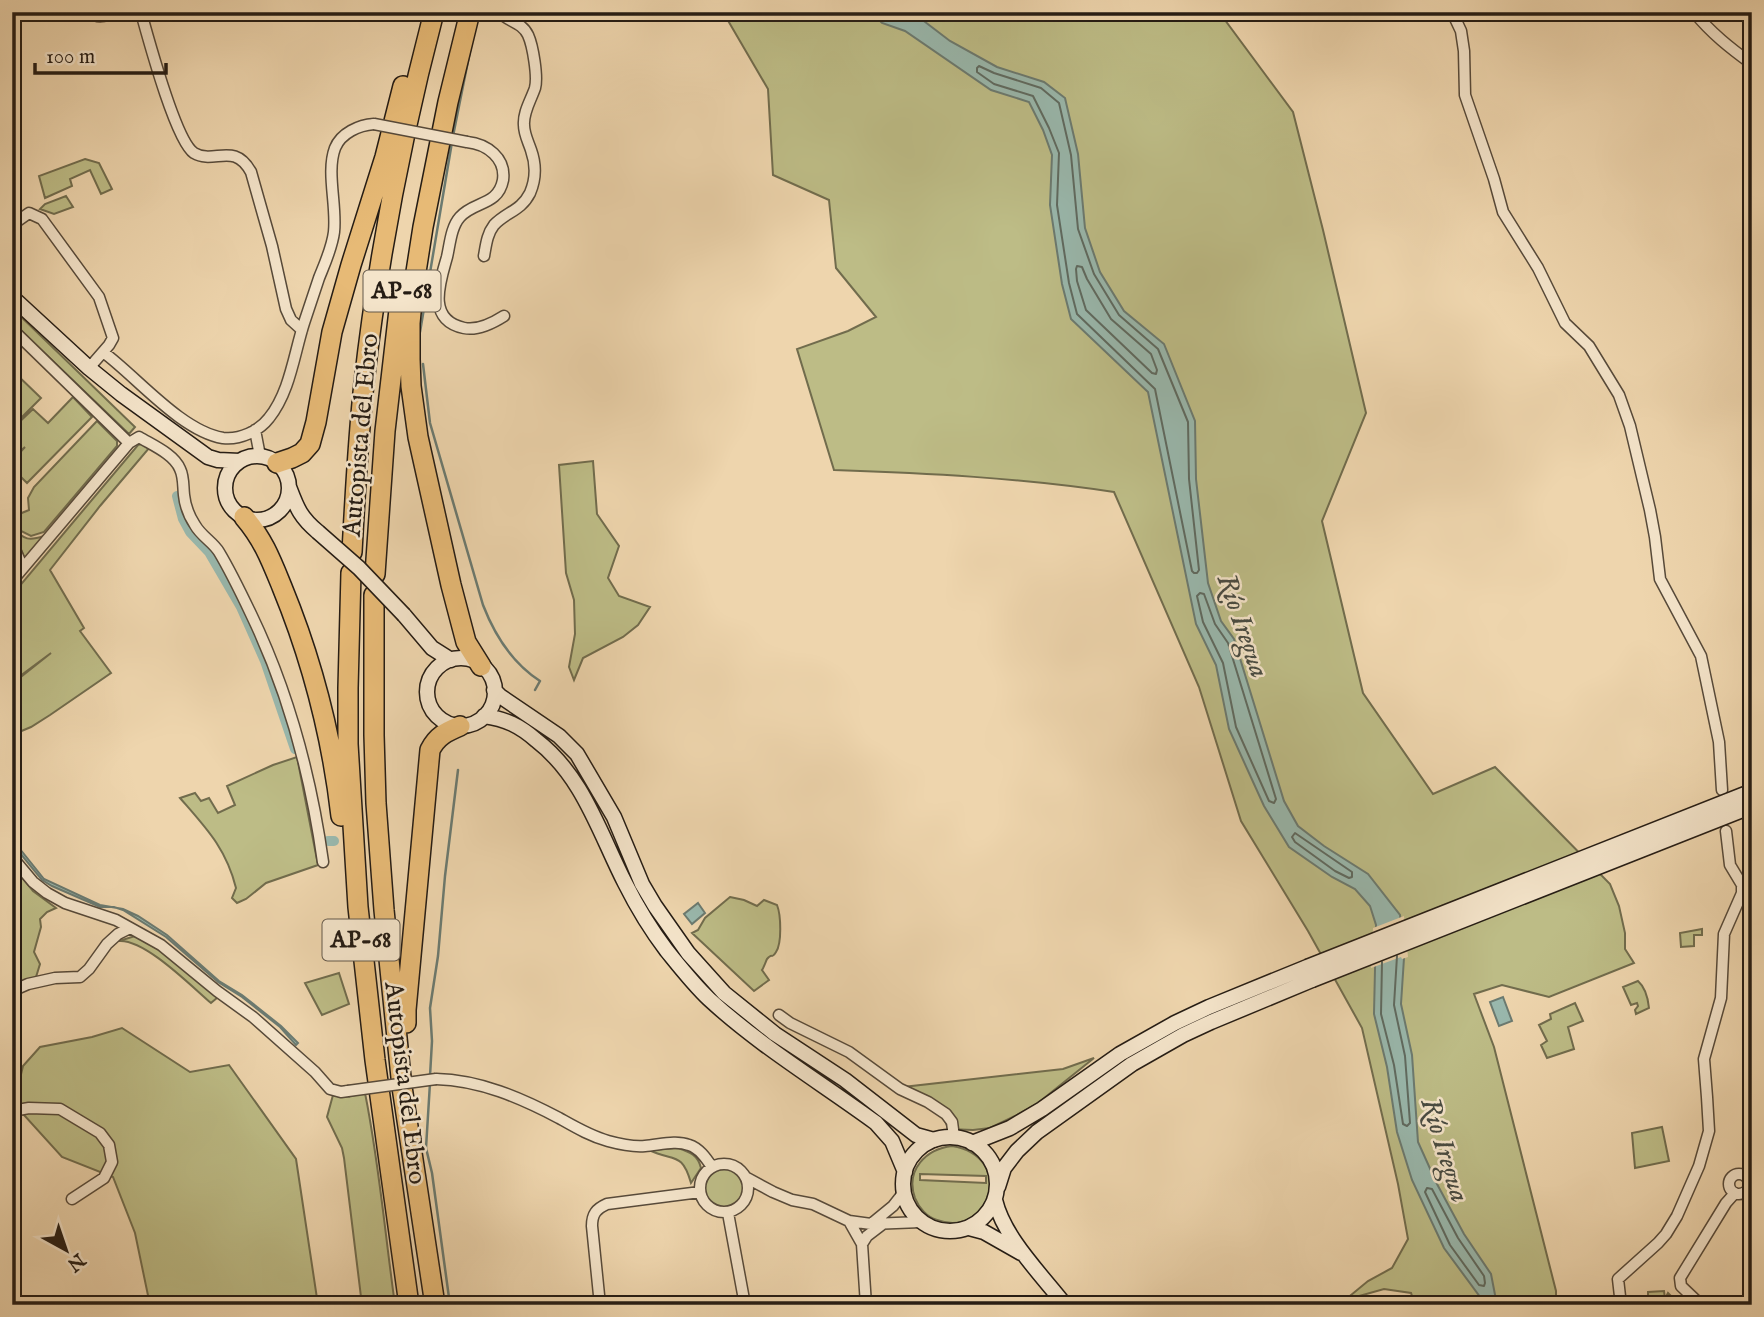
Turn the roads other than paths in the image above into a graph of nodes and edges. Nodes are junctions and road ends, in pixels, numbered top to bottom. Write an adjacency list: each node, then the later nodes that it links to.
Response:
1 (90, 12): 2 (street)
2 (114, 12)
3 (139, 12): 16 (street)
4 (431, 12): 22 (highway); 30 (highway, Autopista del Ebro / AP-68)
5 (460, 12): 33 (highway, Autopista del Ebro / AP-68)
6 (470, 12): 38 (highway)
7 (499, 12): 12 (street)
8 (1452, 12): 43 (street)
9 (1694, 12): 10 (street)
10 (1752, 64)
11 (12, 225): 17 (street)
12 (484, 256)
13 (12, 297): 18 (main road)
14 (504, 316): 16 (street, bridge)
15 (12, 329): 20 (street)
16 (302, 330): 19 (street)
17 (103, 352): 18 (street); 19 (street)
18 (89, 368): 21 (main road)
19 (255, 430): 22 (street)
20 (129, 443): 31 (street); 47 (street)
21 (208, 457): 23 (main road); 25 (main road)
22 (269, 460): 23 (main road); 24 (main road)
23 (240, 461): 25 (main road)
24 (289, 486): 27 (main road); 28 (main road)
25 (225, 487): 26 (main road)
26 (244, 517): 27 (main road); 61 (highway)
27 (265, 519): 28 (main road)
28 (305, 522): 36 (main road, bridge)
29 (12, 543): 31 (street)
30 (352, 552)
31 (23, 568): 34 (street)
32 (351, 573): 61 (highway, Autopista del Ebro / AP-68)
33 (375, 574)
34 (12, 581)
35 (374, 595): 76 (highway, Autopista del Ebro / AP-68)
36 (432, 648): 37 (main road); 39 (main road)
37 (450, 660): 38 (main road); 39 (main road)
38 (481, 666): 40 (main road)
39 (437, 668): 42 (main road)
40 (494, 690): 41 (main road); 54 (main road)
41 (484, 716): 42 (main road); 57 (main road)
42 (460, 726): 76 (highway)
43 (1722, 790)
44 (1750, 800): 49 (main road, bridge)
45 (1727, 832): 82 (street)
46 (12, 857): 48 (street)
47 (323, 862)
48 (130, 928): 50 (street); 56 (street, bridge)
49 (1310, 974): 55 (main road); 65 (main road)
50 (12, 990)
51 (779, 1015): 53 (street)
52 (12, 1111): 67 (street)
53 (954, 1137): 54 (main road); 55 (main road)
54 (934, 1140): 57 (main road)
55 (972, 1143): 65 (main road)
56 (712, 1167): 58 (street); 62 (street)
57 (905, 1172): 63 (main road)
58 (747, 1178): 59 (street); 66 (street)
59 (762, 1187): 66 (street); 69 (street)
60 (1750, 1189): 64 (street); 64 (street)
61 (393, 1190): 77 (highway, Autopista del Ebro / AP-68)
62 (700, 1192): 68 (street); 78 (street)
63 (904, 1192): 70 (main road); 72 (street)
64 (1735, 1193): 83 (street)
65 (996, 1194): 73 (main road); 75 (main road)
66 (747, 1197): 68 (street)
67 (72, 1199)
68 (728, 1213): 79 (street)
69 (849, 1221): 72 (street); 74 (street)
70 (921, 1222): 71 (street); 73 (main road)
71 (884, 1223): 72 (street); 74 (street)
72 (871, 1224)
73 (969, 1228): 75 (main road)
74 (862, 1244): 80 (street)
75 (1025, 1255): 81 (main road)
76 (434, 1301)
77 (409, 1305)
78 (600, 1305)
79 (745, 1305)
80 (866, 1305)
81 (1065, 1305)
82 (1621, 1305)
83 (1701, 1305)

